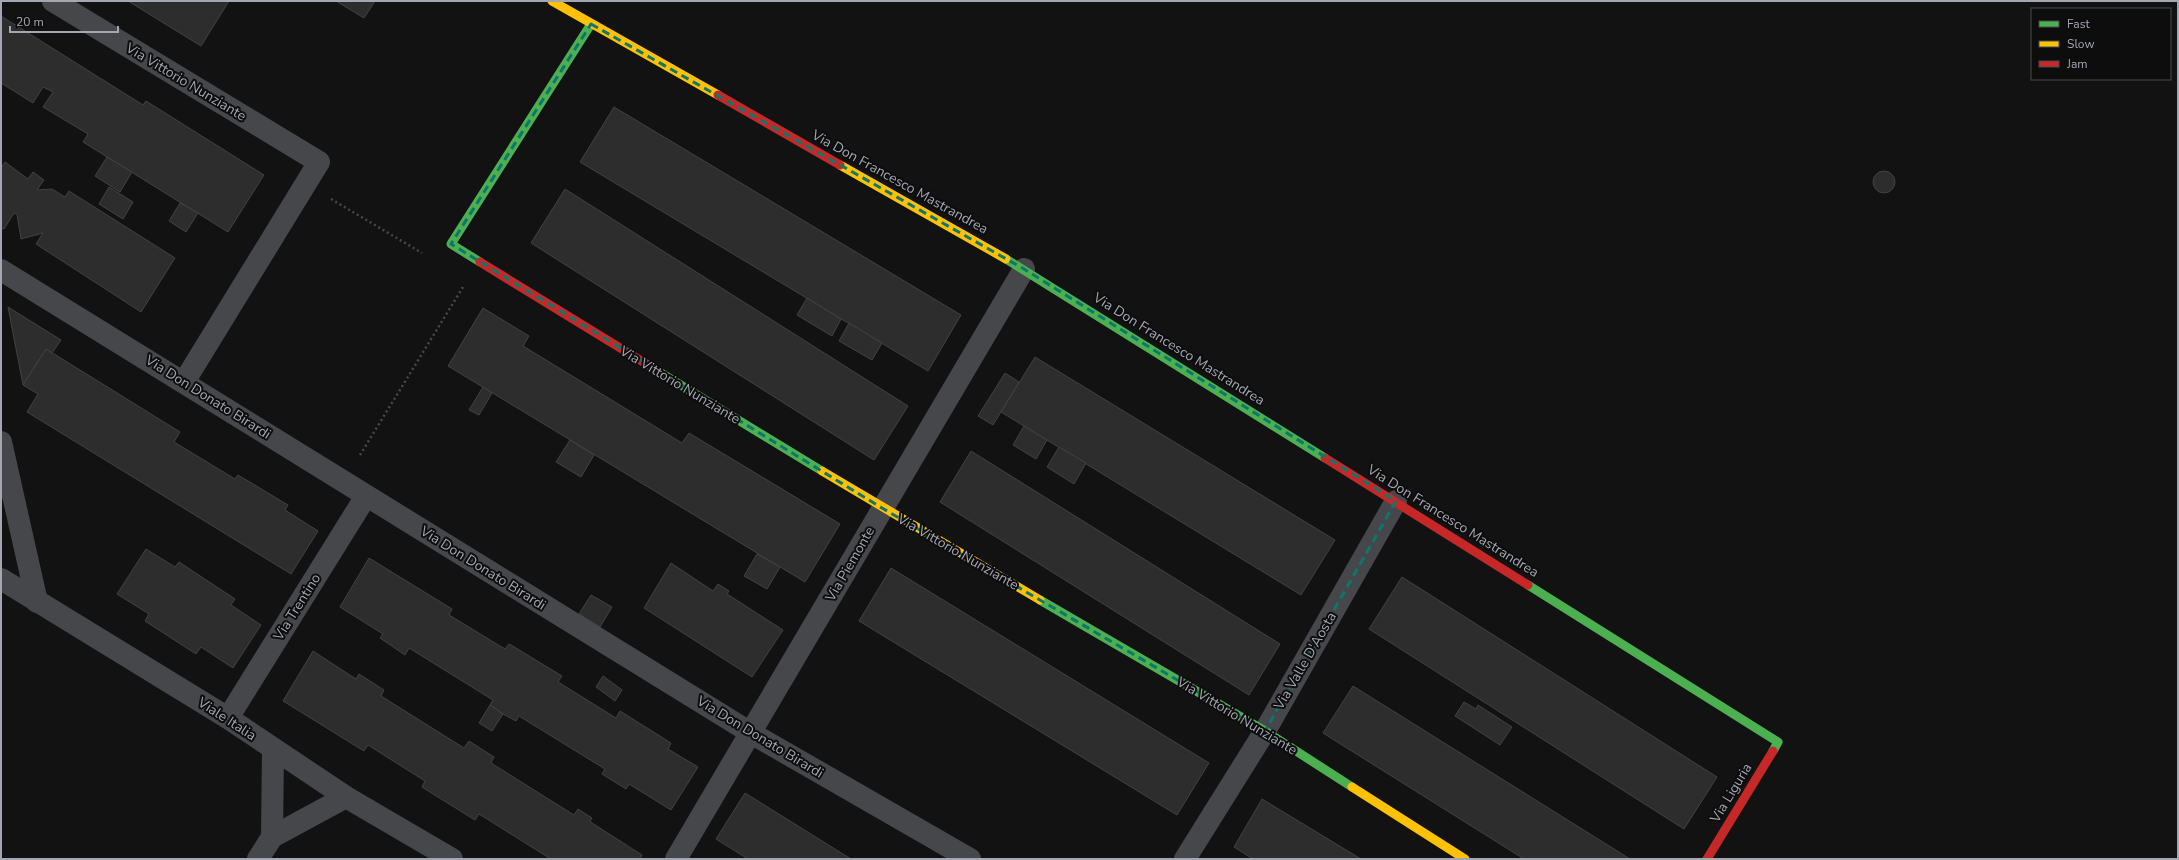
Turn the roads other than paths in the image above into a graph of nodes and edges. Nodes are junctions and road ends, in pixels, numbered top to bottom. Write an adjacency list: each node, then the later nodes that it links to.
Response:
1 (53, 1): 6 (street, Via Vittorio Nunziante)
2 (557, 2): 3 (street, Via Don Francesco Mastrandrea)
3 (591, 24): 4 (street, Via Don Francesco Mastrandrea); 10 (street, Via Vittorio Nunziante)
4 (1024, 269): 9 (street, Via Don Francesco Mastrandrea); 10 (street, Via Piemonte)
5 (1, 270): 6 (street, Via Don Donato Birardi)
6 (184, 382): 8 (street, Via Don Donato Birardi)
7 (1, 442): 12 (street)
8 (366, 496): 13 (street, Via Trentino); 15 (street, Via Don Donato Birardi)
9 (1396, 502): 14 (street, Via Valle D'Aosta); 16 (street, Via Don Francesco Mastrandrea)
10 (882, 508): 14 (street, Via Vittorio Nunziante); 15 (street, Via Piemonte)
11 (1, 579): 12 (street, Viale Italia)
12 (37, 602): 13 (street, Viale Italia)
13 (228, 718): 17 (street, Viale Italia)
14 (1265, 731): 24 (street, Via Valle D'Aosta); 25 (street, Via Vittorio Nunziante)
15 (750, 733): 22 (street, Via Piemonte); 23 (street, Via Don Donato Birardi)
16 (1778, 742): 26 (street, Via Liguria)
17 (272, 749): 18 (street, Viale Italia); 19 (street)
18 (346, 797): 19 (street); 21 (street, Viale Italia)
19 (272, 836): 20 (street)
20 (258, 859)
21 (452, 859)
22 (676, 859)
23 (970, 859)
24 (1185, 859)
25 (1466, 859)
26 (1707, 859)

